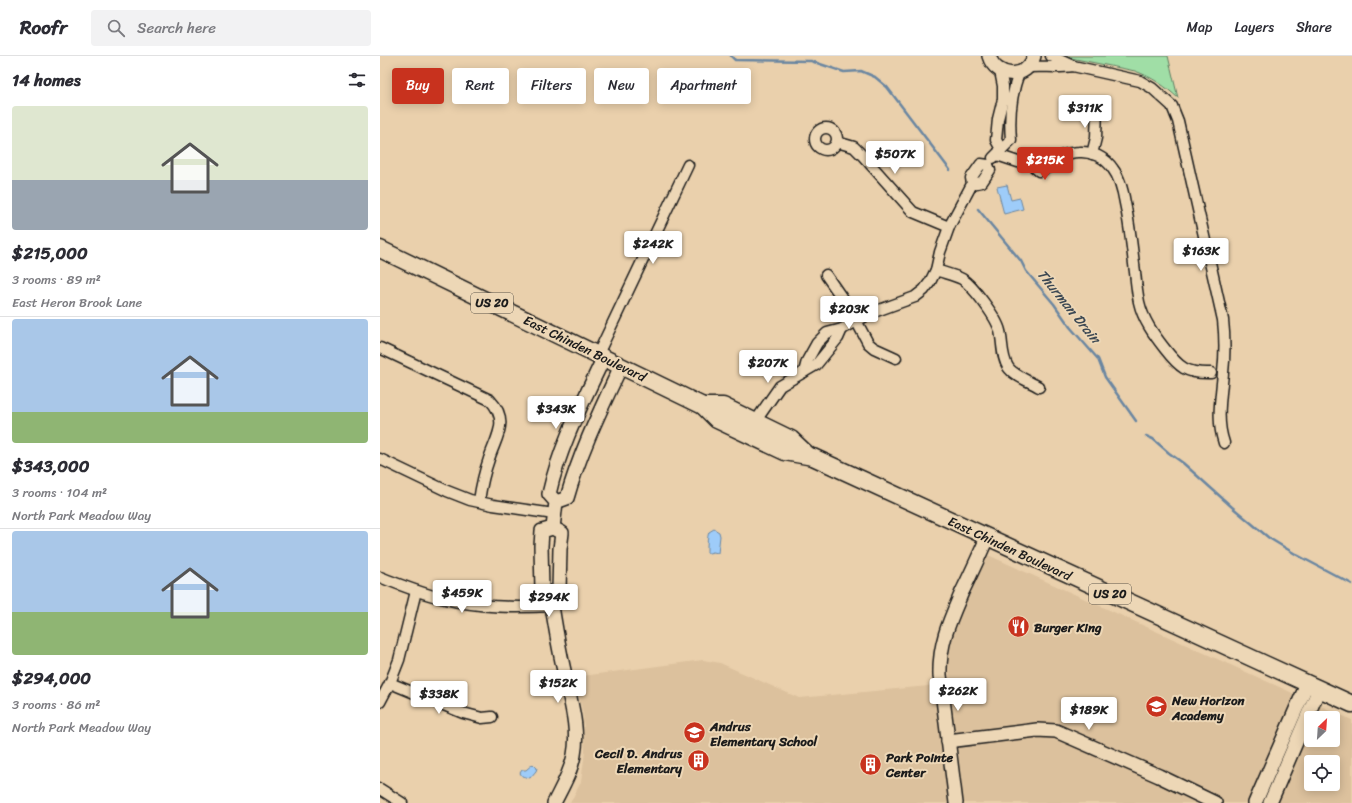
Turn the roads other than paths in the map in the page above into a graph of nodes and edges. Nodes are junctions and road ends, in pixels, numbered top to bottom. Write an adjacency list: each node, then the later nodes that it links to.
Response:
1 (988, 56): 5 (street)
2 (1051, 56): 4 (street)
3 (1027, 65): 4 (street); 5 (street); 8 (street)
4 (1074, 66): 26 (street)
5 (1000, 71): 7 (street)
6 (1097, 107): 11 (street)
7 (997, 127): 8 (street); 10 (street)
8 (1010, 129): 10 (street)
9 (836, 142): 13 (street)
10 (999, 152): 11 (street); 13 (street)
11 (1092, 154): 22 (street)
12 (688, 165): 19 (street)
13 (949, 226): 15 (street)
14 (380, 249): 19 (main road, East Chinden Boulevard / US 20)
15 (936, 270): 17 (street); 23 (street)
16 (826, 275): 17 (street)
17 (857, 321): 20 (street); 25 (street)
18 (380, 348): 29 (street)
19 (601, 356): 21 (main road, East Chinden Boulevard / US 20); 30 (street)
20 (896, 358)
21 (622, 366): 24 (main road, East Chinden Boulevard / US 20); 30 (street)
22 (1211, 373)
23 (1039, 387)
24 (703, 406): 25 (main road, East Chinden Boulevard / US 20); 27 (main road, East Chinden Boulevard / US 20)
25 (756, 422): 27 (main road, East Chinden Boulevard / US 20)
26 (1224, 444)
27 (809, 456): 32 (main road, East Chinden Boulevard / US 20)
28 (380, 459): 29 (street)
29 (479, 501): 30 (street)
30 (555, 508): 31 (street)
31 (553, 528): 35 (street); 35 (street)
32 (987, 538): 37 (main road, East Chinden Boulevard / US 20); 41 (street)
33 (380, 577): 34 (street)
34 (416, 591): 35 (street); 36 (street)
35 (552, 606): 44 (street)
36 (390, 682): 38 (street); 40 (street)
37 (1313, 687): 39 (main road, US 20); 47 (street); 48 (street)
38 (380, 702)
39 (1352, 704)
40 (492, 717)
41 (948, 740): 45 (street); 46 (street)
42 (380, 789): 43 (street)
43 (402, 803)
44 (554, 803)
45 (956, 803)
46 (1215, 803)
47 (1255, 803)
48 (1270, 803)

